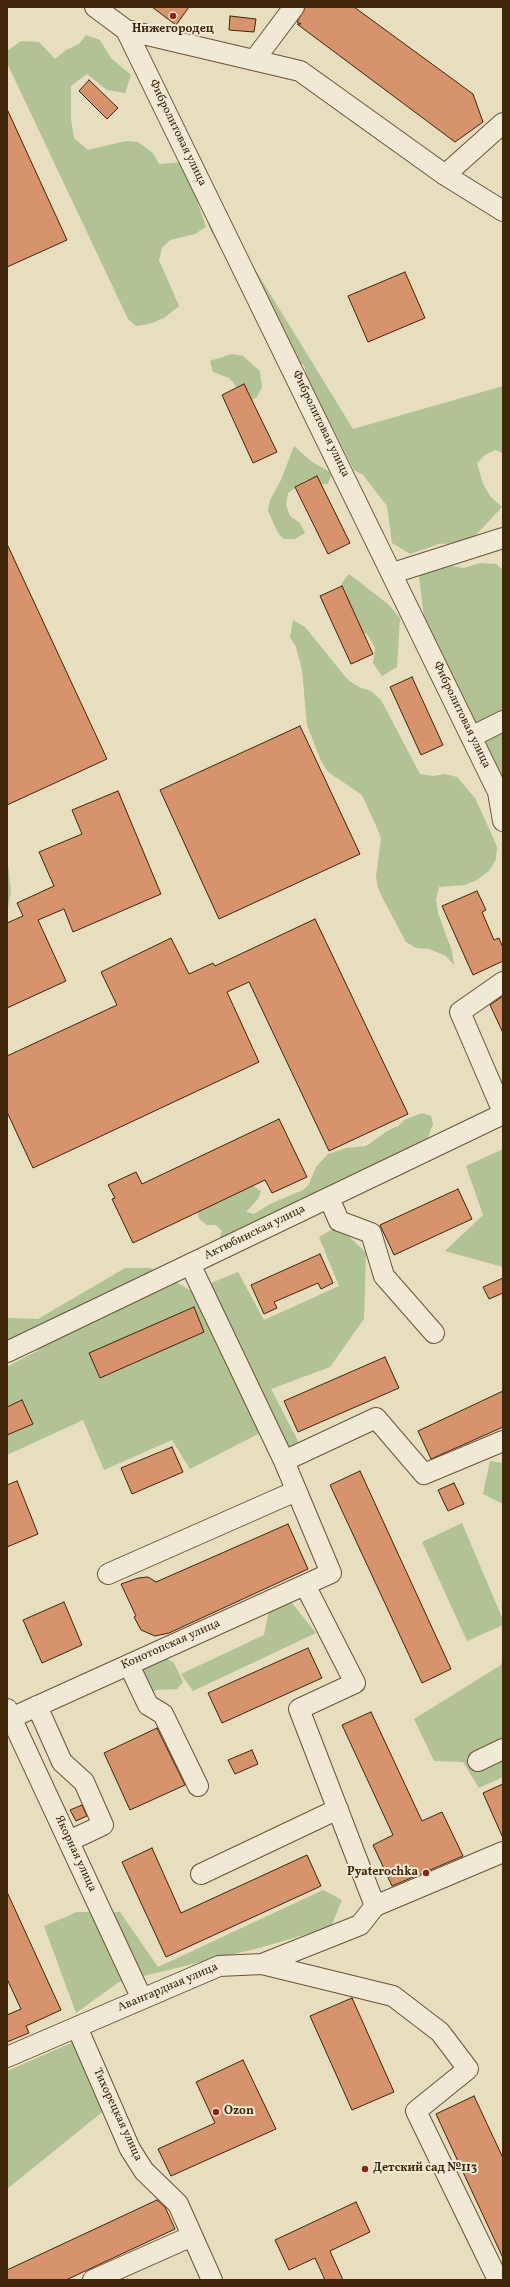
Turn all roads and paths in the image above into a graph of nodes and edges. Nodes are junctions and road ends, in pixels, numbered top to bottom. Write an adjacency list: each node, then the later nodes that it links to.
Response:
1 (95, 7): 3 (street)
2 (294, 7): 4 (street)
3 (126, 30): 4 (street); 9 (street, Фибролитовая улица)
4 (255, 60): 6 (street)
5 (503, 123): 6 (street)
6 (445, 174): 7 (street)
7 (503, 211)
8 (503, 538): 9 (street)
9 (393, 573): 11 (street, Фибролитовая улица)
10 (503, 721): 11 (street)
11 (471, 736): 12 (street, Фибролитовая улица)
12 (503, 821)
13 (503, 982): 14 (street)
14 (503, 1113): 15 (street, Актюбинская улица)
15 (328, 1198): 16 (street, Актюбинская улица); 17 (street)
16 (190, 1264): 18 (street, Актюбинская улица); 20 (street)
17 (434, 1333)
18 (7, 1352)
19 (503, 1442): 20 (street)
20 (284, 1461): 21 (street)
21 (296, 1491): 22 (street); 23 (street, Конотопская улица)
22 (108, 1574)
23 (305, 1585): 24 (street, Конотопская улица); 30 (street)
24 (129, 1665): 25 (street, Конотопская улица); 29 (street)
25 (36, 1706): 26 (street, Конотопская улица); 31 (street)
26 (9, 1713): 31 (street, Якорная улица)
27 (503, 1749): 28 (street)
28 (478, 1761)
29 (198, 1786)
30 (338, 1809): 33 (street); 34 (street)
31 (69, 1841): 36 (street, Якорная улица)
32 (503, 1852): 34 (street, Авангардная улица)
33 (201, 1874)
34 (375, 1906): 35 (street, Авангардная улица)
35 (262, 1964): 36 (street, Авангардная улица); 42 (street)
36 (142, 1999): 37 (street, Авангардная улица)
37 (77, 2027): 38 (street, Авангардная улица); 39 (street, Тихорецкая улица)
38 (7, 2057)
39 (192, 2236): 40 (street); 41 (street, Тихорецкая улица)
40 (93, 2280)
41 (212, 2280)
42 (498, 2280)

